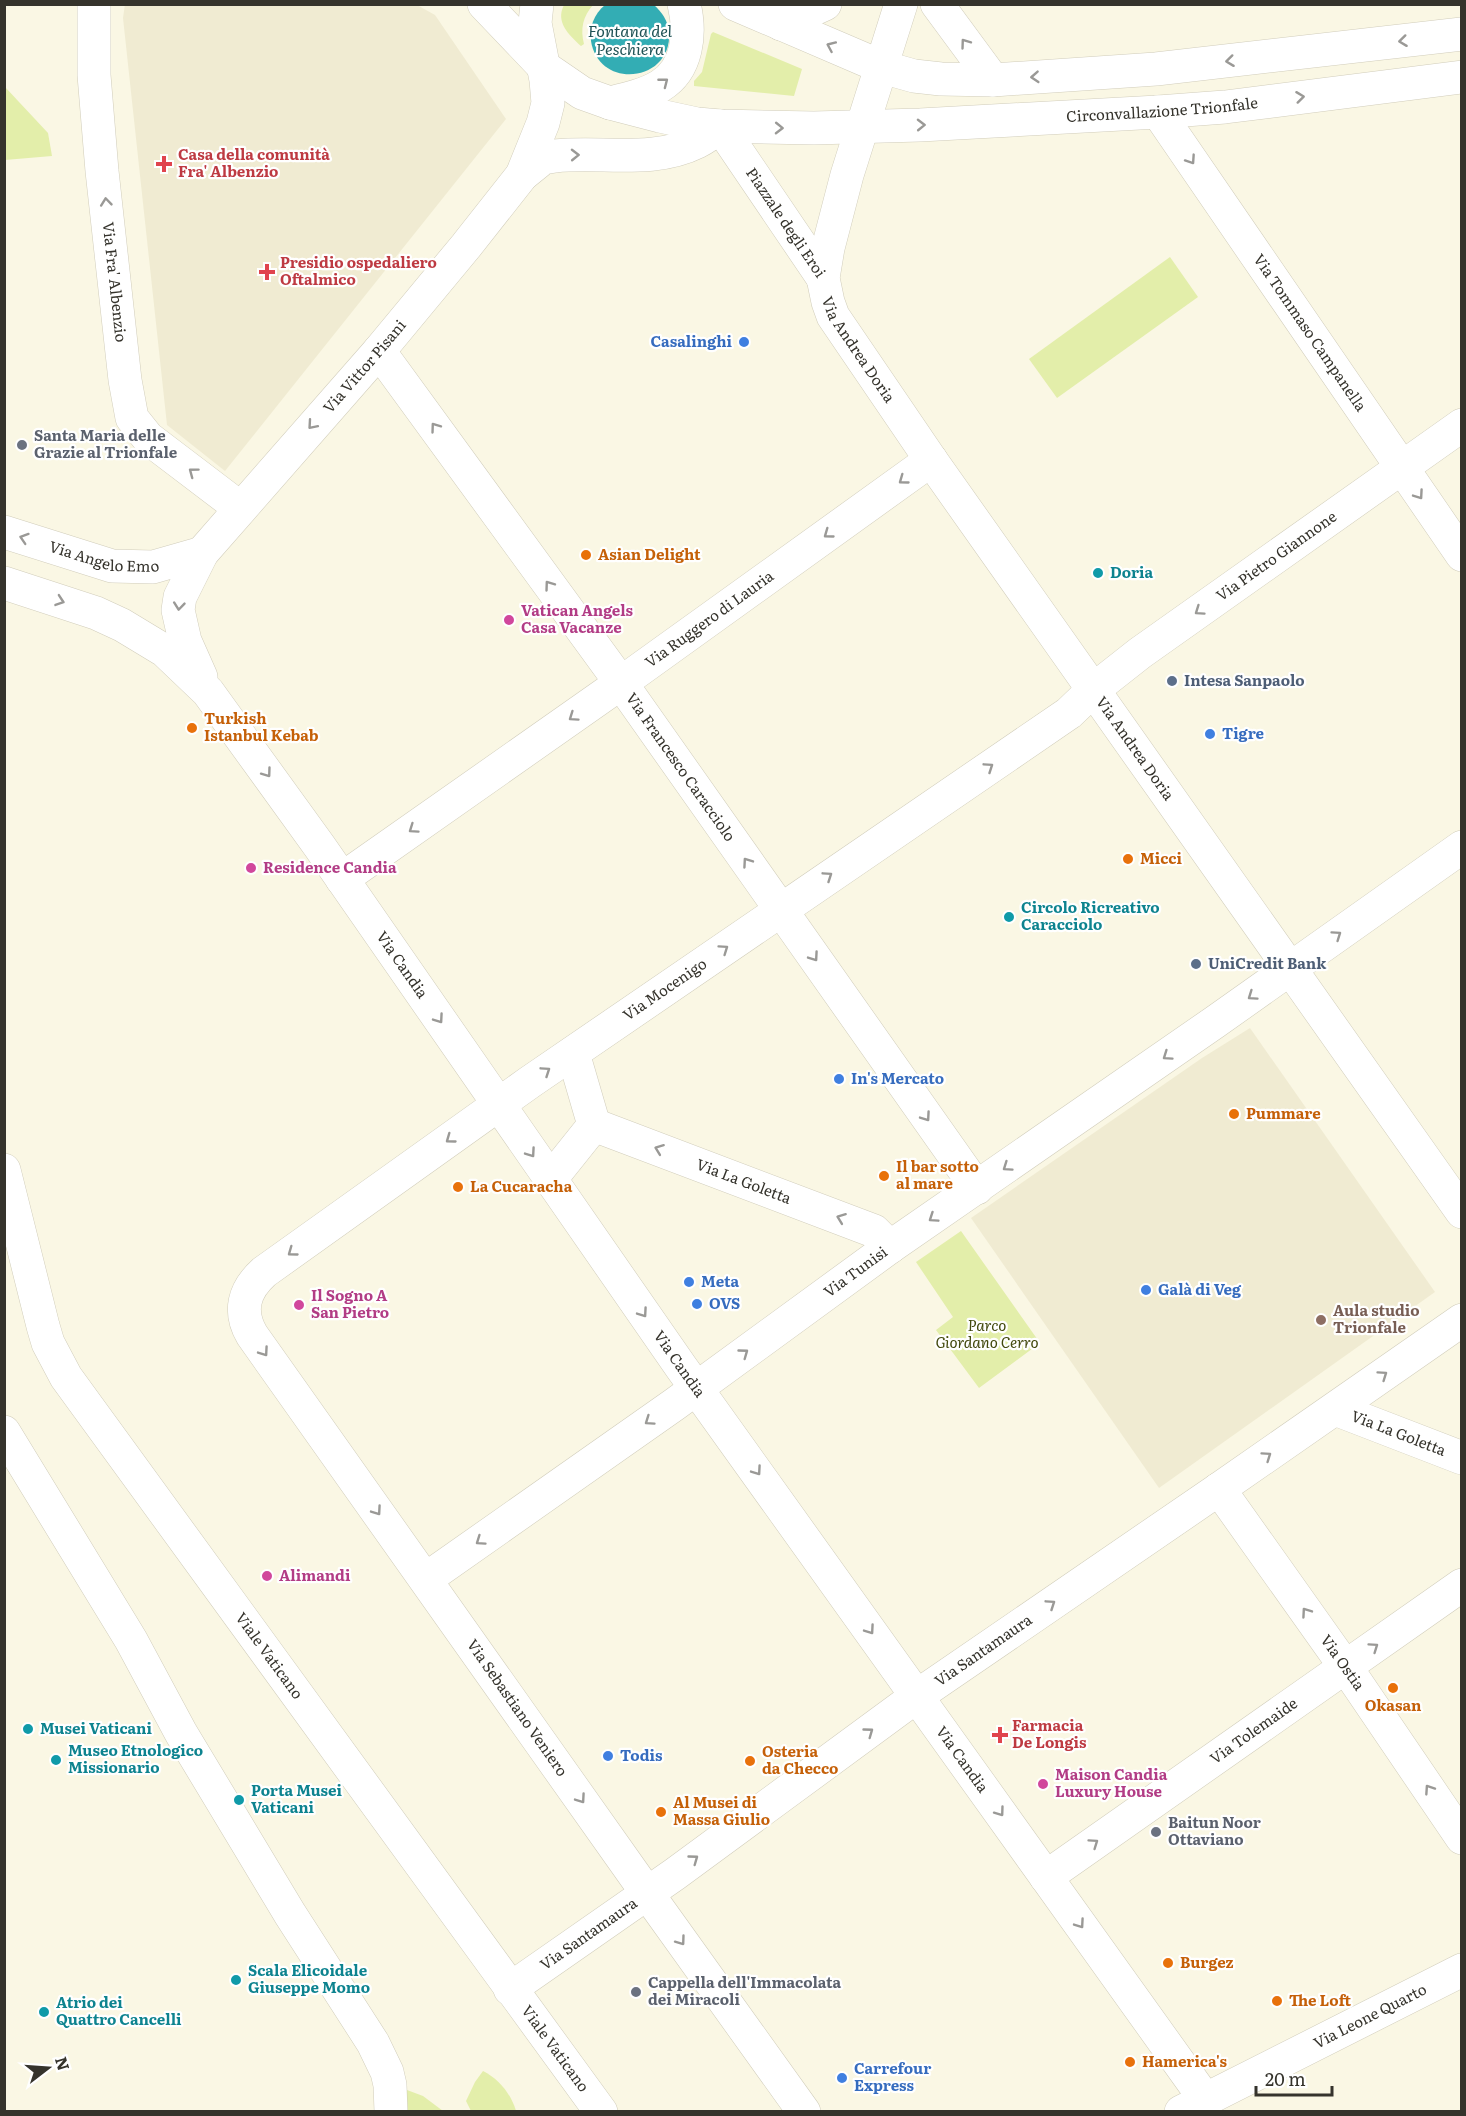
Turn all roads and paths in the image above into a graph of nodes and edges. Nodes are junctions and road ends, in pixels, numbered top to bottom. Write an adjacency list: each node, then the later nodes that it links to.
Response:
1 (94, 4): 25 (street, Via Fra' Albenzio, one-way to 1)
2 (484, 4): 12 (street)
3 (537, 4): 12 (street)
4 (684, 4): 15 (street, one-way to 4)
5 (735, 4): 9 (street)
6 (825, 4): 9 (street)
7 (901, 4): 11 (street, Piazzale degli Eroi)
8 (937, 4): 14 (street, one-way to 8)
9 (781, 24): 11 (street, one-way to 9)
10 (1461, 34): 14 (street, one-way to 14)
11 (882, 67): 14 (street); 18 (street, Piazzale degli Eroi)
12 (544, 68): 15 (street); 19 (street)
13 (1461, 77): 16 (street, Circonvallazione Trionfale, one-way to 13)
14 (993, 80)
15 (610, 103): 17 (street)
16 (1158, 112): 18 (street, Circonvallazione Trionfale, one-way to 16); 24 (street, Via Tommaso Campanella, one-way to 24)
17 (720, 126): 18 (street, one-way to 18); 19 (street, one-way to 17); 20 (street, Piazzale degli Eroi)
18 (863, 126): 20 (street, Piazzale degli Eroi)
19 (522, 175): 21 (street, Via Vittor Pisani)
20 (824, 278): 23 (street, Via Andrea Doria)
21 (379, 351): 25 (street, Via Vittor Pisani, one-way to 25); 30 (street, Via Francesco Caracciolo, one-way to 21)
22 (1461, 425): 24 (street, Via Pietro Giannone)
23 (931, 460): 30 (street, Via Ruggero di Lauria, one-way to 30); 31 (street, Via Andrea Doria)
24 (1401, 468): 28 (street, Via Tommaso Campanella, one-way to 28); 31 (street, Via Pietro Giannone, one-way to 31)
25 (240, 508): 27 (street, Via Vittor Pisani)
26 (4, 532): 27 (street, Via Angelo Emo, one-way to 26)
27 (202, 553): 32 (street, Via Vittor Pisani, one-way to 32)
28 (1461, 555)
29 (4, 583): 32 (street, Via Candia, one-way to 32)
30 (621, 683): 34 (street, Via Ruggero di Lauria, one-way to 34); 35 (street, Via Francesco Caracciolo, one-way to 30)
31 (1093, 690): 35 (street, Via Mocenigo, one-way to 31); 36 (street, Via Andrea Doria)
32 (208, 692): 34 (street, Via Candia, one-way to 34)
33 (1461, 847): 36 (street, Via Tunisi, one-way to 33)
34 (342, 879): 38 (street, Via Candia, one-way to 38)
35 (780, 910): 37 (street, Via Mocenigo, one-way to 35); 42 (street, Via Francesco Caracciolo, one-way to 42)
36 (1289, 969): 42 (street, Via Tunisi, one-way to 42); 43 (street, Via Andrea Doria)
37 (573, 1053): 38 (street, Via Mocenigo, one-way to 37); 39 (street)
38 (498, 1105): 41 (street, Via Candia, one-way to 41); 45 (street, Via Mocenigo, one-way to 45)
39 (594, 1125): 41 (street); 44 (street, Via La Goletta, one-way to 39)
40 (4, 1170): 60 (street, Viale Vaticano)
41 (550, 1180): 47 (street, Via Candia, one-way to 47)
42 (977, 1188): 44 (street, Via Tunisi, one-way to 44)
43 (1461, 1212)
44 (890, 1247): 47 (street, Via Tunisi, one-way to 44)
45 (244, 1299): 52 (street, Via Sebastiano Veniero, one-way to 52)
46 (1461, 1320): 48 (street, Via Santamaura, one-way to 46)
47 (697, 1387): 52 (street, Via Tunisi, one-way to 52); 55 (street, Via Candia, one-way to 55)
48 (1335, 1409): 50 (street, Via La Goletta); 51 (street, Via Santamaura, one-way to 48)
49 (4, 1432): 62 (street)
50 (1461, 1458)
51 (1219, 1489): 54 (street, Via Ostia, one-way to 51); 55 (street, Via Santamaura, one-way to 51)
52 (426, 1580): 58 (street, Via Sebastiano Veniero, one-way to 58)
53 (1461, 1585): 54 (street, Via Tolemaide, one-way to 53)
54 (1345, 1667): 56 (street, Via Ostia, one-way to 54); 57 (street, Via Tolemaide, one-way to 54)
55 (917, 1696): 57 (street, Via Candia, one-way to 57); 58 (street, Via Santamaura, one-way to 55)
56 (1461, 1838)
57 (1046, 1876): 61 (street, Via Candia, one-way to 61)
58 (647, 1893): 60 (street, Via Santamaura); 64 (street, Via Sebastiano Veniero, one-way to 64)
59 (1461, 1970): 61 (street, Via Leone Quarto)
60 (510, 1989): 63 (street, Viale Vaticano)
61 (1200, 2107)
62 (391, 2112)
63 (600, 2112)
64 (804, 2112)

